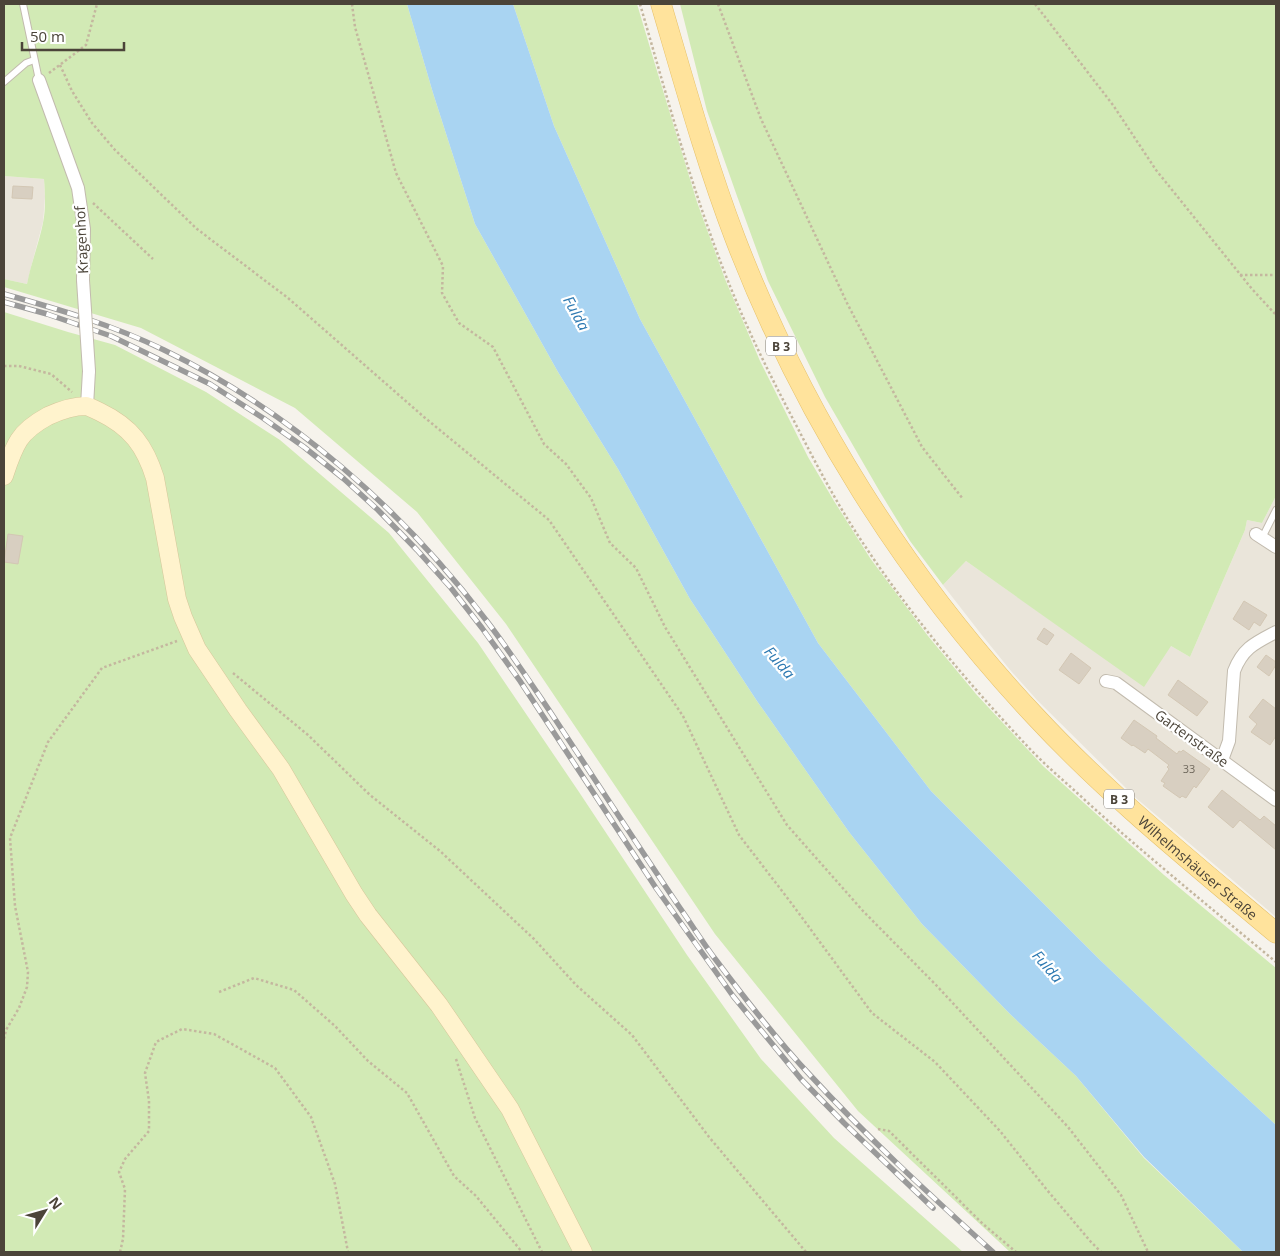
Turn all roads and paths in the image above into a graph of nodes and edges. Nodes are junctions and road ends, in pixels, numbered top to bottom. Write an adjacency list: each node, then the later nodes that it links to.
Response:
1 (23, 4): 7 (lane)
2 (97, 4): 8 (path)
3 (352, 4): 42 (path)
4 (661, 4): 29 (main road, Wilhelmshäuser Straße / B 3)
5 (718, 4): 19 (path)
6 (1035, 4): 13 (path)
7 (34, 60): 9 (lane); 10 (lane)
8 (60, 65): 9 (path); 41 (path)
9 (39, 80): 11 (street, Kragenhof)
10 (4, 82)
11 (78, 188): 12 (path); 17 (street, Kragenhof, bridge)
12 (153, 259)
13 (1240, 274): 14 (path); 15 (path)
14 (1276, 274)
15 (1276, 315)
16 (4, 366): 17 (path)
17 (87, 405): 18 (street); 24 (street)
18 (4, 476)
19 (963, 499)
20 (1276, 510): 21 (lane)
21 (1259, 536): 22 (street)
22 (1276, 547)
23 (1276, 632): 27 (street)
24 (190, 636): 31 (path); 38 (street)
25 (232, 672): 39 (path)
26 (1106, 681): 27 (street, Gartenstraße)
27 (1222, 760): 28 (street, Gartenstraße)
28 (1276, 800)
29 (1276, 933)
30 (219, 992): 36 (path)
31 (4, 1039)
32 (454, 1052): 37 (path)
33 (878, 1129): 40 (path)
34 (120, 1252): 35 (path)
35 (348, 1252)
36 (522, 1252)
37 (542, 1252)
38 (583, 1252)
39 (806, 1252)
40 (1016, 1252)
41 (1101, 1252)
42 (1148, 1252)

